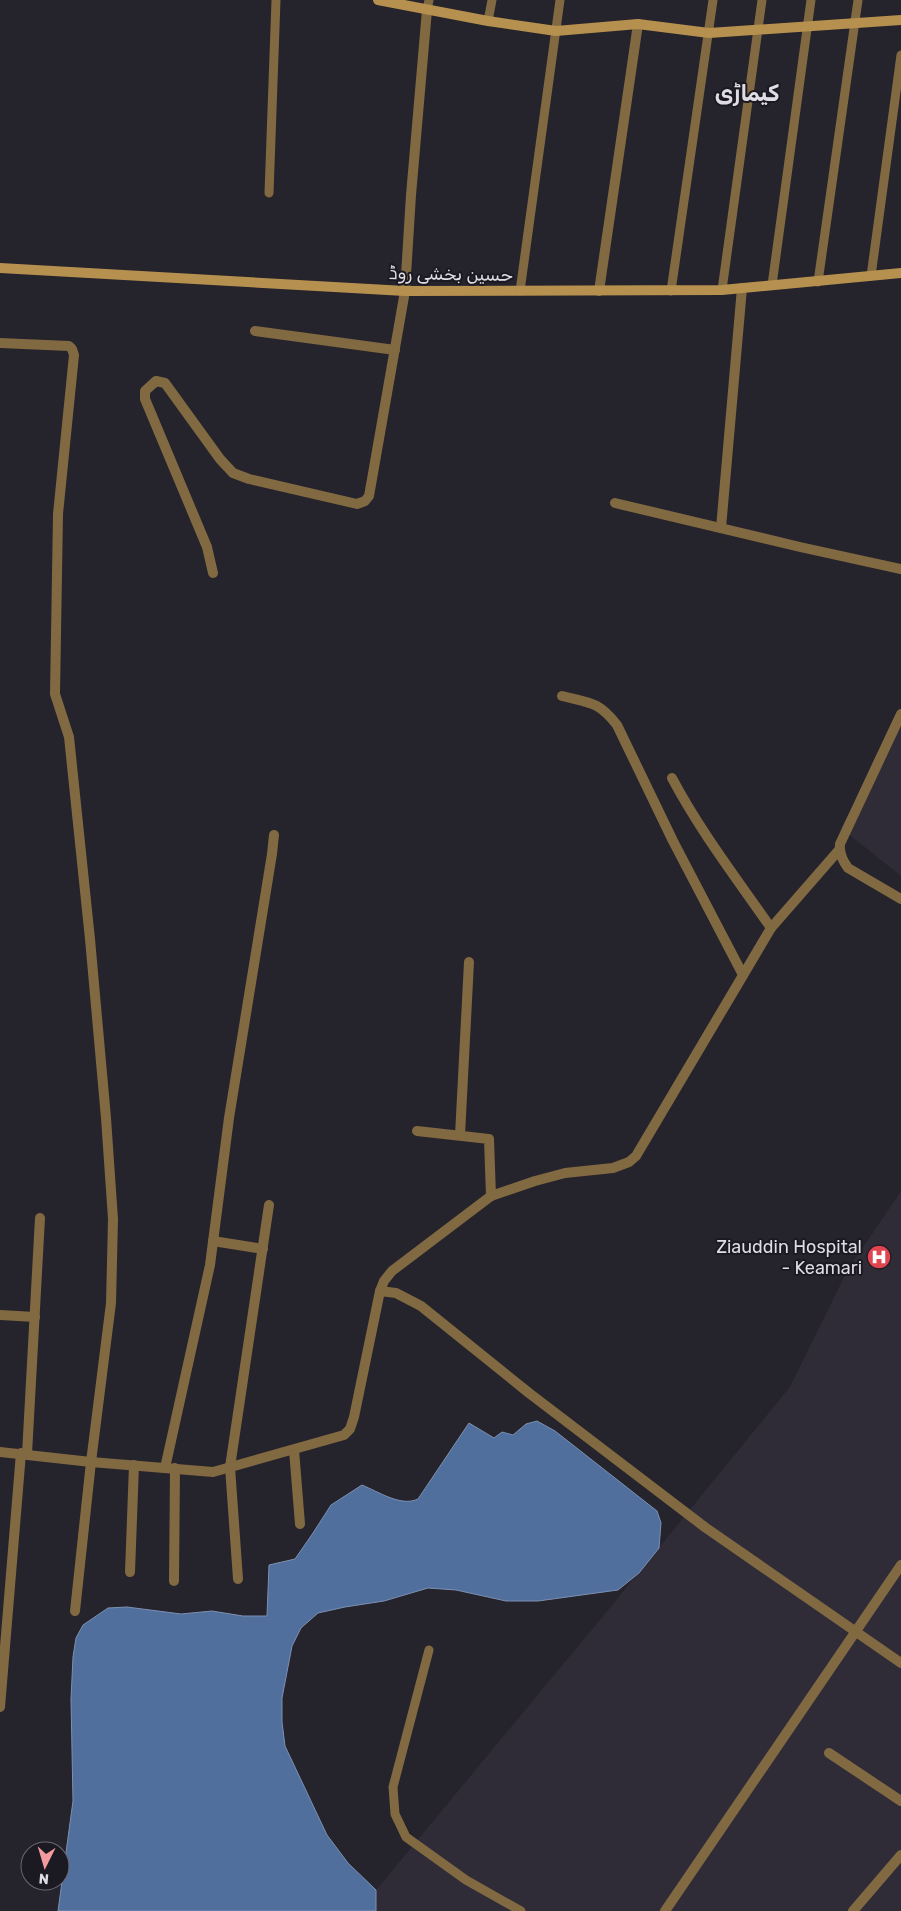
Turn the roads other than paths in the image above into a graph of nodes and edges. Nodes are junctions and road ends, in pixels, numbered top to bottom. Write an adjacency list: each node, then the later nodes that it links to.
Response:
1 (276, 0): 19 (lane)
2 (492, 0): 11 (lane)
3 (560, 0): 15 (lane)
4 (714, 0): 17 (lane)
5 (762, 0): 16 (lane)
6 (811, 0): 14 (lane)
7 (858, 0): 13 (lane)
8 (382, 1): 9 (street)
9 (428, 5): 11 (street); 28 (street)
10 (901, 20): 13 (street)
11 (488, 21): 15 (street)
12 (638, 24): 15 (street); 17 (street); 29 (street)
13 (854, 24): 14 (street); 23 (lane)
14 (807, 27): 16 (street); 24 (lane)
15 (556, 30): 26 (lane)
16 (758, 31): 17 (street); 27 (lane)
17 (708, 34): 30 (lane)
18 (901, 55): 22 (lane)
19 (268, 193)
20 (0, 268): 28 (street, حسین بخشی روڈ)
21 (901, 273): 22 (street, حسین بخشی روڈ)
22 (871, 276): 23 (street, حسین بخشی روڈ)
23 (818, 282): 24 (street, حسین بخشی روڈ)
24 (772, 286): 25 (street, حسین بخشی روڈ)
25 (742, 288): 27 (street, حسین بخشی روڈ); 35 (street)
26 (520, 290): 28 (street, حسین بخشی روڈ); 29 (street, حسین بخشی روڈ)
27 (722, 290): 30 (street, حسین بخشی روڈ)
28 (405, 291): 33 (street)
29 (599, 291): 30 (street, حسین بخشی روڈ)
30 (672, 291)
31 (255, 331): 33 (street)
32 (0, 343): 60 (street)
33 (395, 350): 37 (street)
34 (615, 503): 35 (street)
35 (721, 528): 36 (street)
36 (901, 568)
37 (213, 573)
38 (562, 696): 46 (street)
39 (901, 714): 42 (street)
40 (672, 778): 44 (street)
41 (274, 835): 52 (street)
42 (839, 850): 43 (street); 44 (street)
43 (901, 899)
44 (771, 928): 46 (street)
45 (469, 962): 48 (street)
46 (743, 975): 49 (street)
47 (417, 1131): 48 (street)
48 (460, 1135): 49 (street)
49 (491, 1196): 54 (street)
50 (269, 1205): 53 (street)
51 (40, 1218): 56 (street)
52 (213, 1242): 53 (street); 63 (street)
53 (263, 1249): 62 (street)
54 (380, 1291): 57 (street); 70 (street)
55 (0, 1315): 56 (street)
56 (35, 1317): 59 (street)
57 (294, 1450): 62 (street); 64 (street)
58 (0, 1452): 59 (street)
59 (24, 1453): 60 (street); 73 (street)
60 (91, 1462): 61 (street); 69 (street)
61 (134, 1465): 63 (street); 66 (street)
62 (230, 1467): 63 (street); 67 (street)
63 (170, 1468): 68 (street)
64 (300, 1524)
65 (901, 1565): 70 (street)
66 (130, 1572)
67 (238, 1579)
68 (174, 1581)
69 (75, 1611)
70 (856, 1632): 72 (street); 78 (street)
71 (429, 1650): 77 (lane)
72 (901, 1663)
73 (0, 1707)
74 (829, 1753): 75 (street)
75 (901, 1801)
76 (901, 1855): 79 (street)
77 (521, 1911)
78 (665, 1911)
79 (853, 1911)

